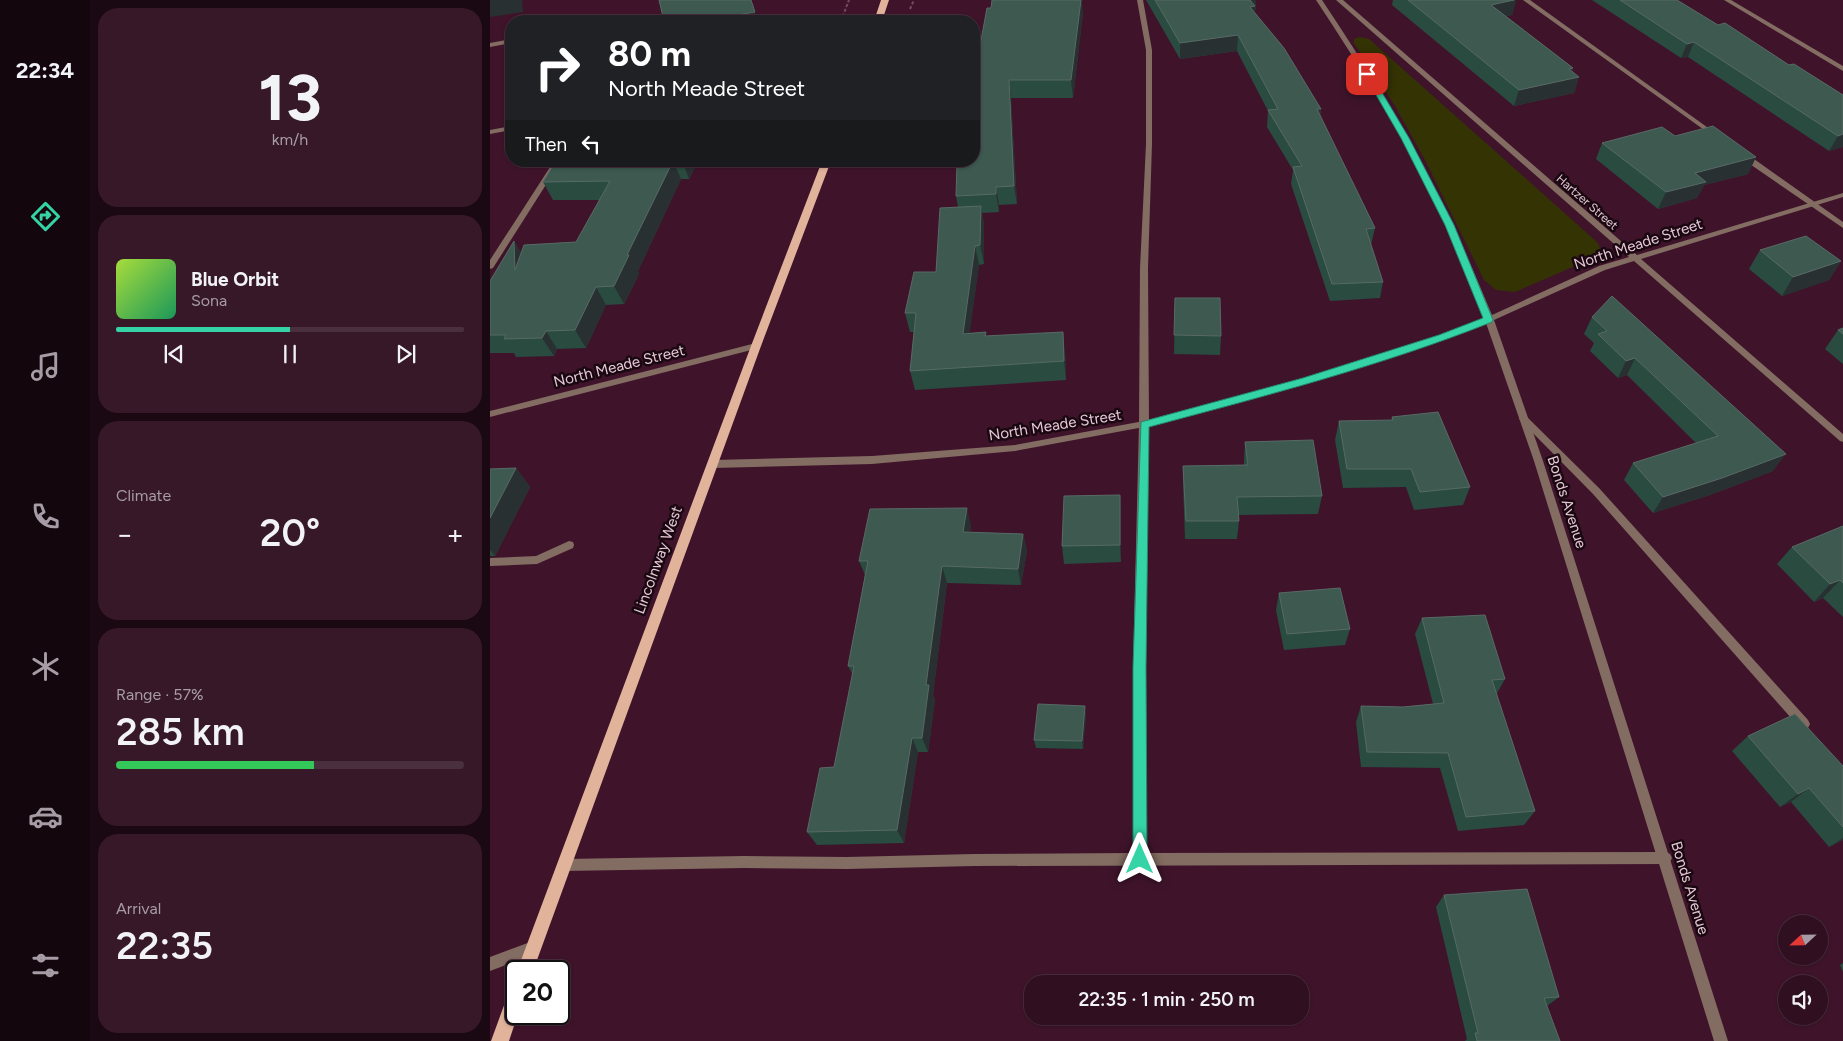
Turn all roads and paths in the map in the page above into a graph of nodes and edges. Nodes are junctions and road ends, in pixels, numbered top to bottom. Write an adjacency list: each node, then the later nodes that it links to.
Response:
1 (849, 0): 8 (path)
2 (885, 0): 9 (main road)
3 (1140, 0): 30 (street)
4 (1319, 0): 26 (street, Bonds Avenue)
5 (1340, 0): 24 (street, Hartzer Street)
6 (1526, 0): 15 (street)
7 (1727, 0): 12 (street)
8 (843, 15)
9 (880, 15)
10 (505, 42): 11 (street)
11 (490, 44)
12 (1843, 69)
13 (505, 129): 14 (street)
14 (490, 132)
15 (1725, 142)
16 (1741, 153): 20 (street)
17 (554, 167): 22 (street)
18 (825, 167): 27 (main road, Lincolnway West)
19 (1843, 195): 20 (street, North Meade Street)
20 (1812, 204): 21 (street); 24 (street, North Meade Street)
21 (1843, 226)
22 (500, 251): 23 (street); 25 (street)
23 (490, 253)
24 (1633, 258): 26 (street, North Meade Street); 31 (street, Hartzer Street)
25 (490, 266)
26 (1488, 320): 29 (street, Bonds Avenue); 30 (street, North Meade Street)
27 (756, 346): 28 (street, North Meade Street); 32 (main road, Lincolnway West)
28 (490, 414)
29 (1524, 419): 35 (street); 36 (street, Bonds Avenue)
30 (1144, 424): 32 (street, North Meade Street); 37 (street)
31 (1843, 439)
32 (713, 464): 38 (main road, Lincolnway West)
33 (569, 545): 34 (street)
34 (490, 562)
35 (1810, 731)
36 (1666, 858): 37 (street); 44 (street, Bonds Avenue)
37 (1140, 859): 38 (street)
38 (564, 865): 39 (main road, Lincolnway West)
39 (533, 948): 40 (main road, Lincolnway West); 41 (street)
40 (529, 960)
41 (490, 964)
42 (506, 1025): 43 (main road)
43 (500, 1041)
44 (1721, 1041)

